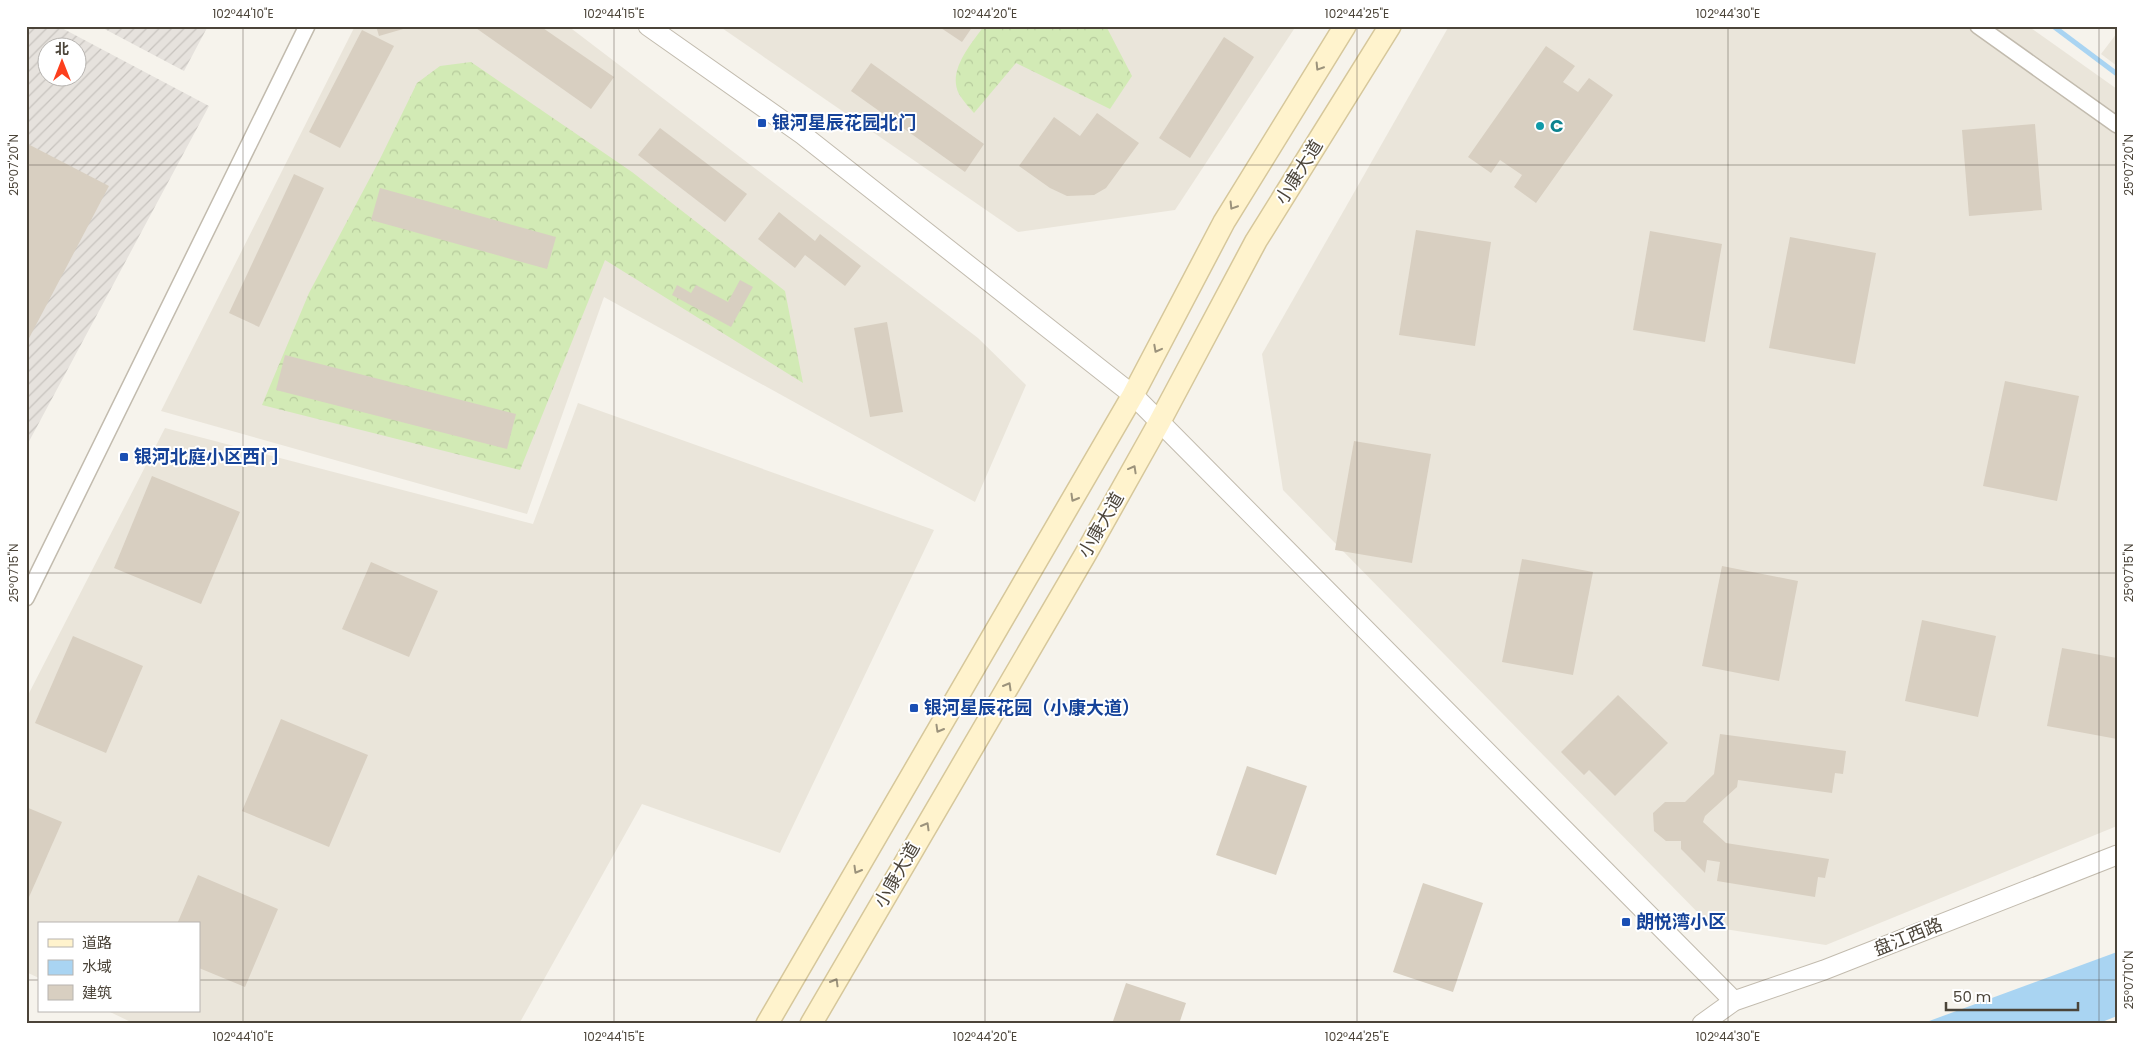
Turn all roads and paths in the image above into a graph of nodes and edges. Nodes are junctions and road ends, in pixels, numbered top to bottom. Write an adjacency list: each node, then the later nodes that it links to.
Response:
1 (307, 26): 9 (street)
2 (648, 26): 7 (street)
3 (1345, 26): 7 (main road, 小康大道, one-way to 7)
4 (1390, 26): 8 (main road, 小康大道)
5 (1978, 26): 6 (street)
6 (2117, 125)
7 (1133, 395): 8 (street); 12 (main road, 小康大道, one-way to 12)
8 (1159, 423): 11 (street); 13 (main road, 小康大道, one-way to 8)
9 (26, 598)
10 (2117, 855): 11 (street, 盘江西路)
11 (1734, 1001): 14 (street, 盘江西路)
12 (767, 1024)
13 (811, 1024)
14 (1702, 1024)

